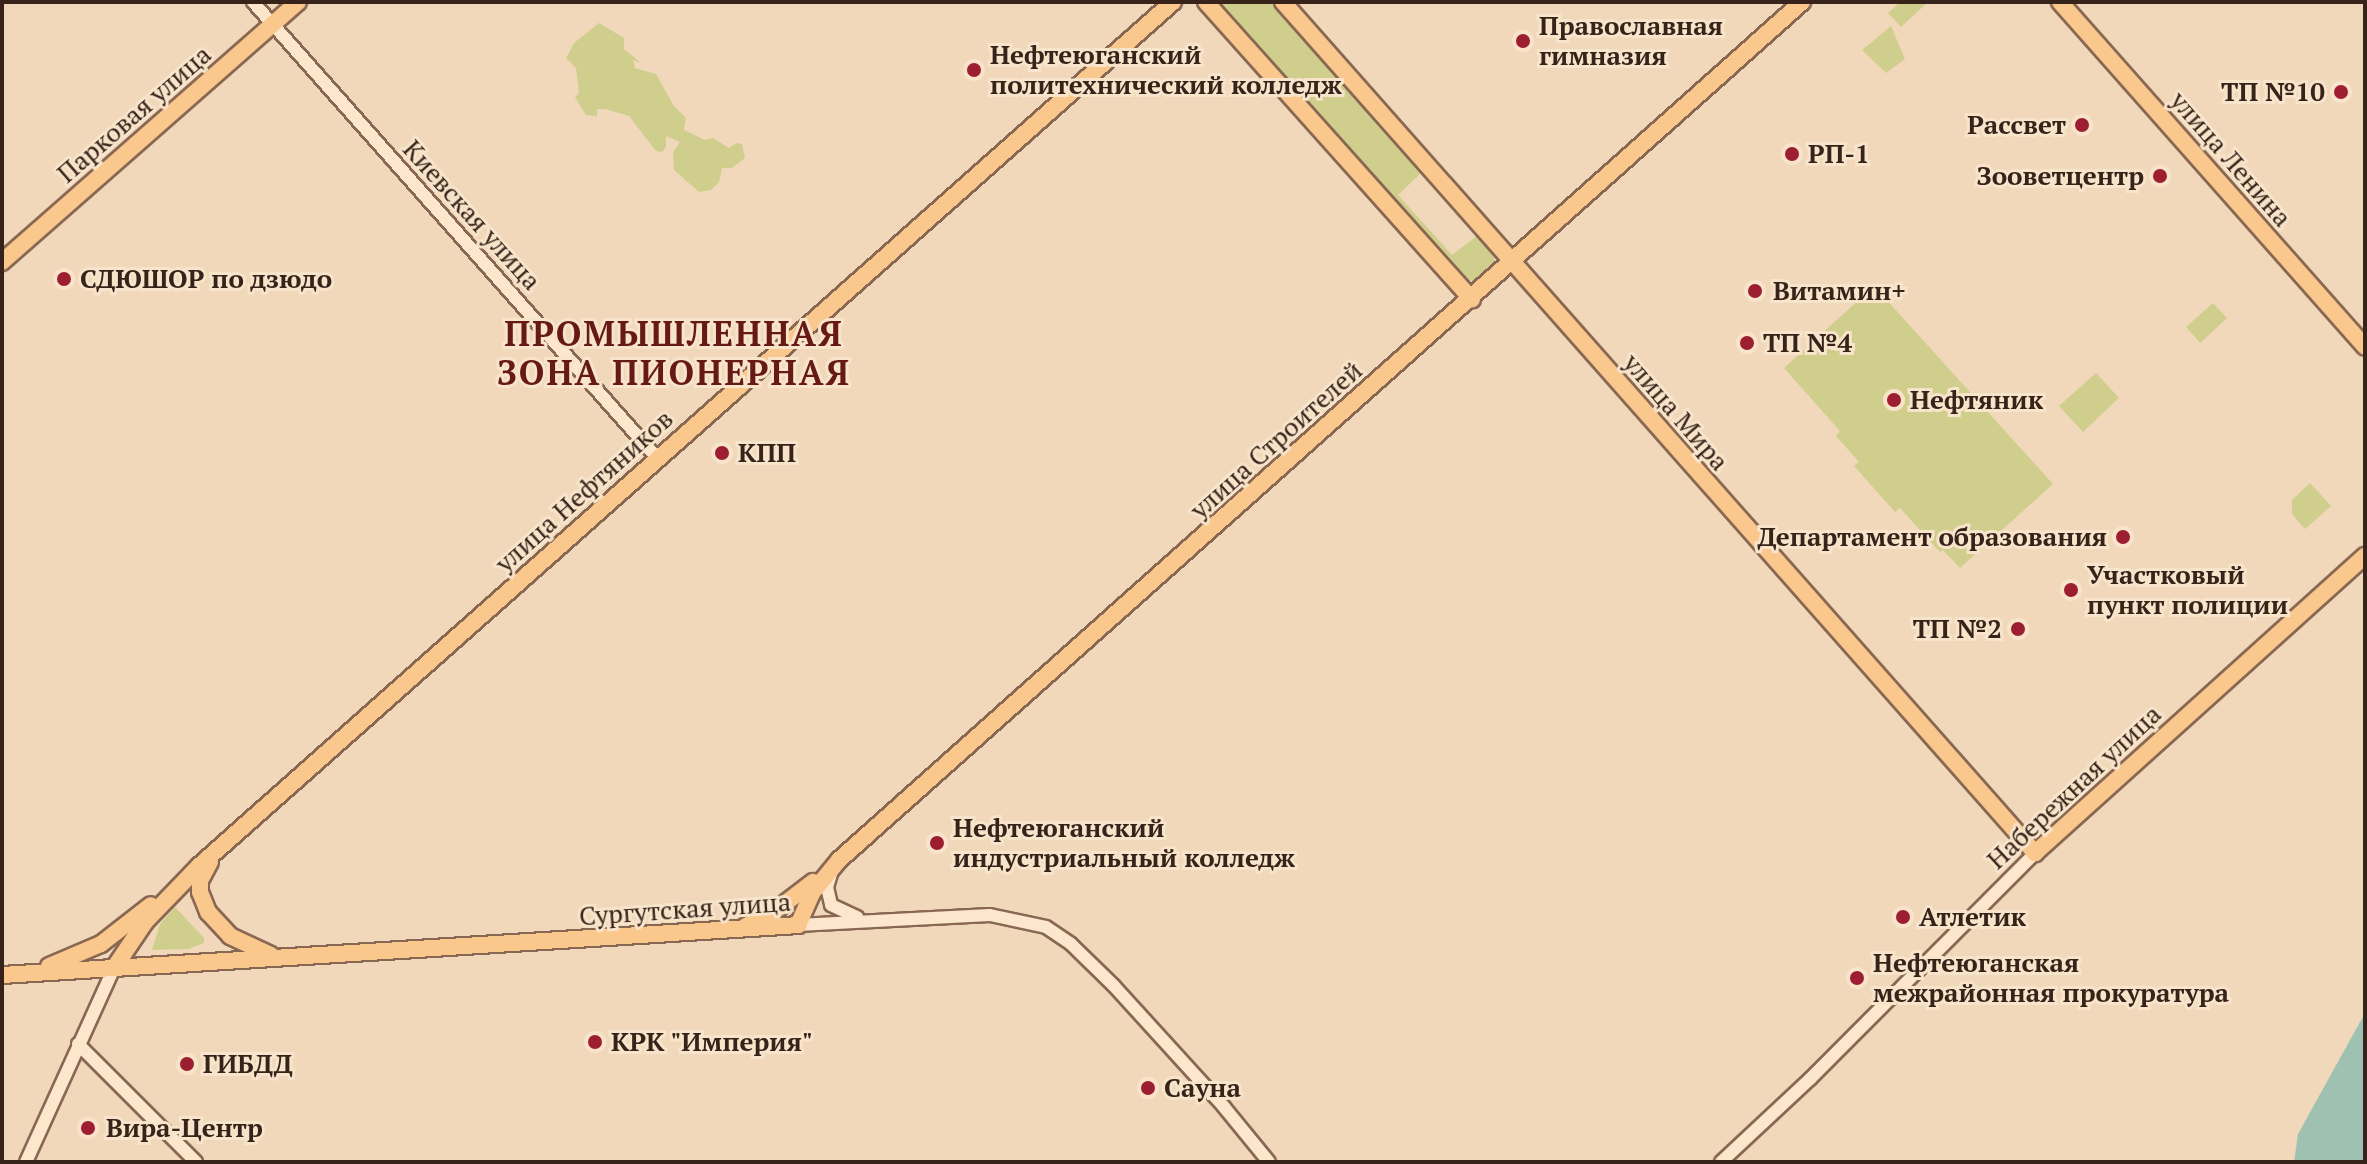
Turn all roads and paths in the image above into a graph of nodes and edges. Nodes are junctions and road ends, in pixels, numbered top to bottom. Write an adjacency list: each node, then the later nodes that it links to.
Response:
1 (253, 2): 8 (street, Киевская улица)
2 (298, 2): 8 (main road, Парковая улица)
3 (1173, 2): 13 (main road, улица Нефтяников)
4 (1206, 2): 11 (main road)
5 (1283, 2): 9 (main road, улица Мира)
6 (1802, 2): 9 (main road, улица Строителей)
7 (2060, 2): 12 (main road, улица Ленина)
8 (272, 25): 10 (main road, Парковая улица); 13 (street, Киевская улица)
9 (1513, 261): 11 (main road, улица Строителей); 16 (main road, улица Мира)
10 (2, 262)
11 (1472, 299): 17 (main road, улица Строителей)
12 (2365, 347)
13 (657, 458): 15 (main road, улица Нефтяников)
14 (2365, 556): 16 (main road, Набережная улица)
15 (220, 847): 18 (main road, улица Нефтяников); 22 (main road)
16 (2035, 853): 30 (street, Набережная улица)
17 (839, 860): 19 (street); 20 (main road, улица Строителей); 21 (main road)
18 (199, 866): 23 (main road, улица Нефтяников); 24 (main road)
19 (872, 921): 20 (street, Сургутская улица); 29 (street, Сургутская улица)
20 (798, 925): 21 (main road, Сургутская улица)
21 (733, 931): 22 (main road, Сургутская улица)
22 (280, 959): 23 (main road, Сургутская улица)
23 (114, 968): 24 (main road, Сургутская улица); 26 (street)
24 (32, 973): 25 (main road, Сургутская улица)
25 (2, 975)
26 (78, 1044): 27 (street); 28 (street)
27 (26, 1162)
28 (196, 1162)
29 (1269, 1162)
30 (1721, 1162)

